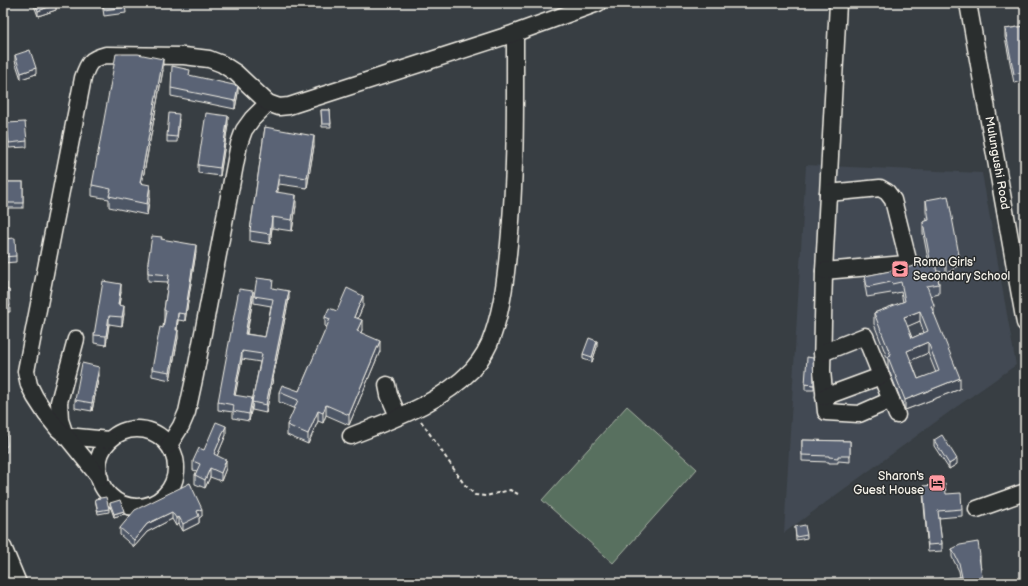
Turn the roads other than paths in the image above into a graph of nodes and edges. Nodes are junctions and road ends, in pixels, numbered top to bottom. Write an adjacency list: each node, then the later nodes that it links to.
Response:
1 (598, 3): 4 (street)
2 (838, 3): 6 (street)
3 (968, 3): 8 (street, Mulungushi Road)
4 (515, 33): 5 (street); 17 (street)
5 (268, 103): 18 (street); 21 (street)
6 (828, 193): 7 (street); 7 (street)
7 (824, 271): 11 (street)
8 (1024, 303): 9 (street, Mulungushi Road)
9 (1025, 323)
10 (76, 339): 18 (street)
11 (822, 353): 12 (street); 14 (street)
12 (881, 376): 14 (street); 15 (street)
13 (387, 385): 17 (street)
14 (824, 397): 15 (street)
15 (891, 400): 16 (street)
16 (898, 415)
17 (398, 416): 19 (street)
18 (66, 436): 20 (street); 22 (street)
19 (351, 436)
20 (109, 440): 21 (street); 22 (street)
21 (169, 445): 22 (street)
22 (100, 478)
23 (1025, 492): 24 (street)
24 (977, 509)
25 (3, 547): 26 (street)
26 (18, 583)

